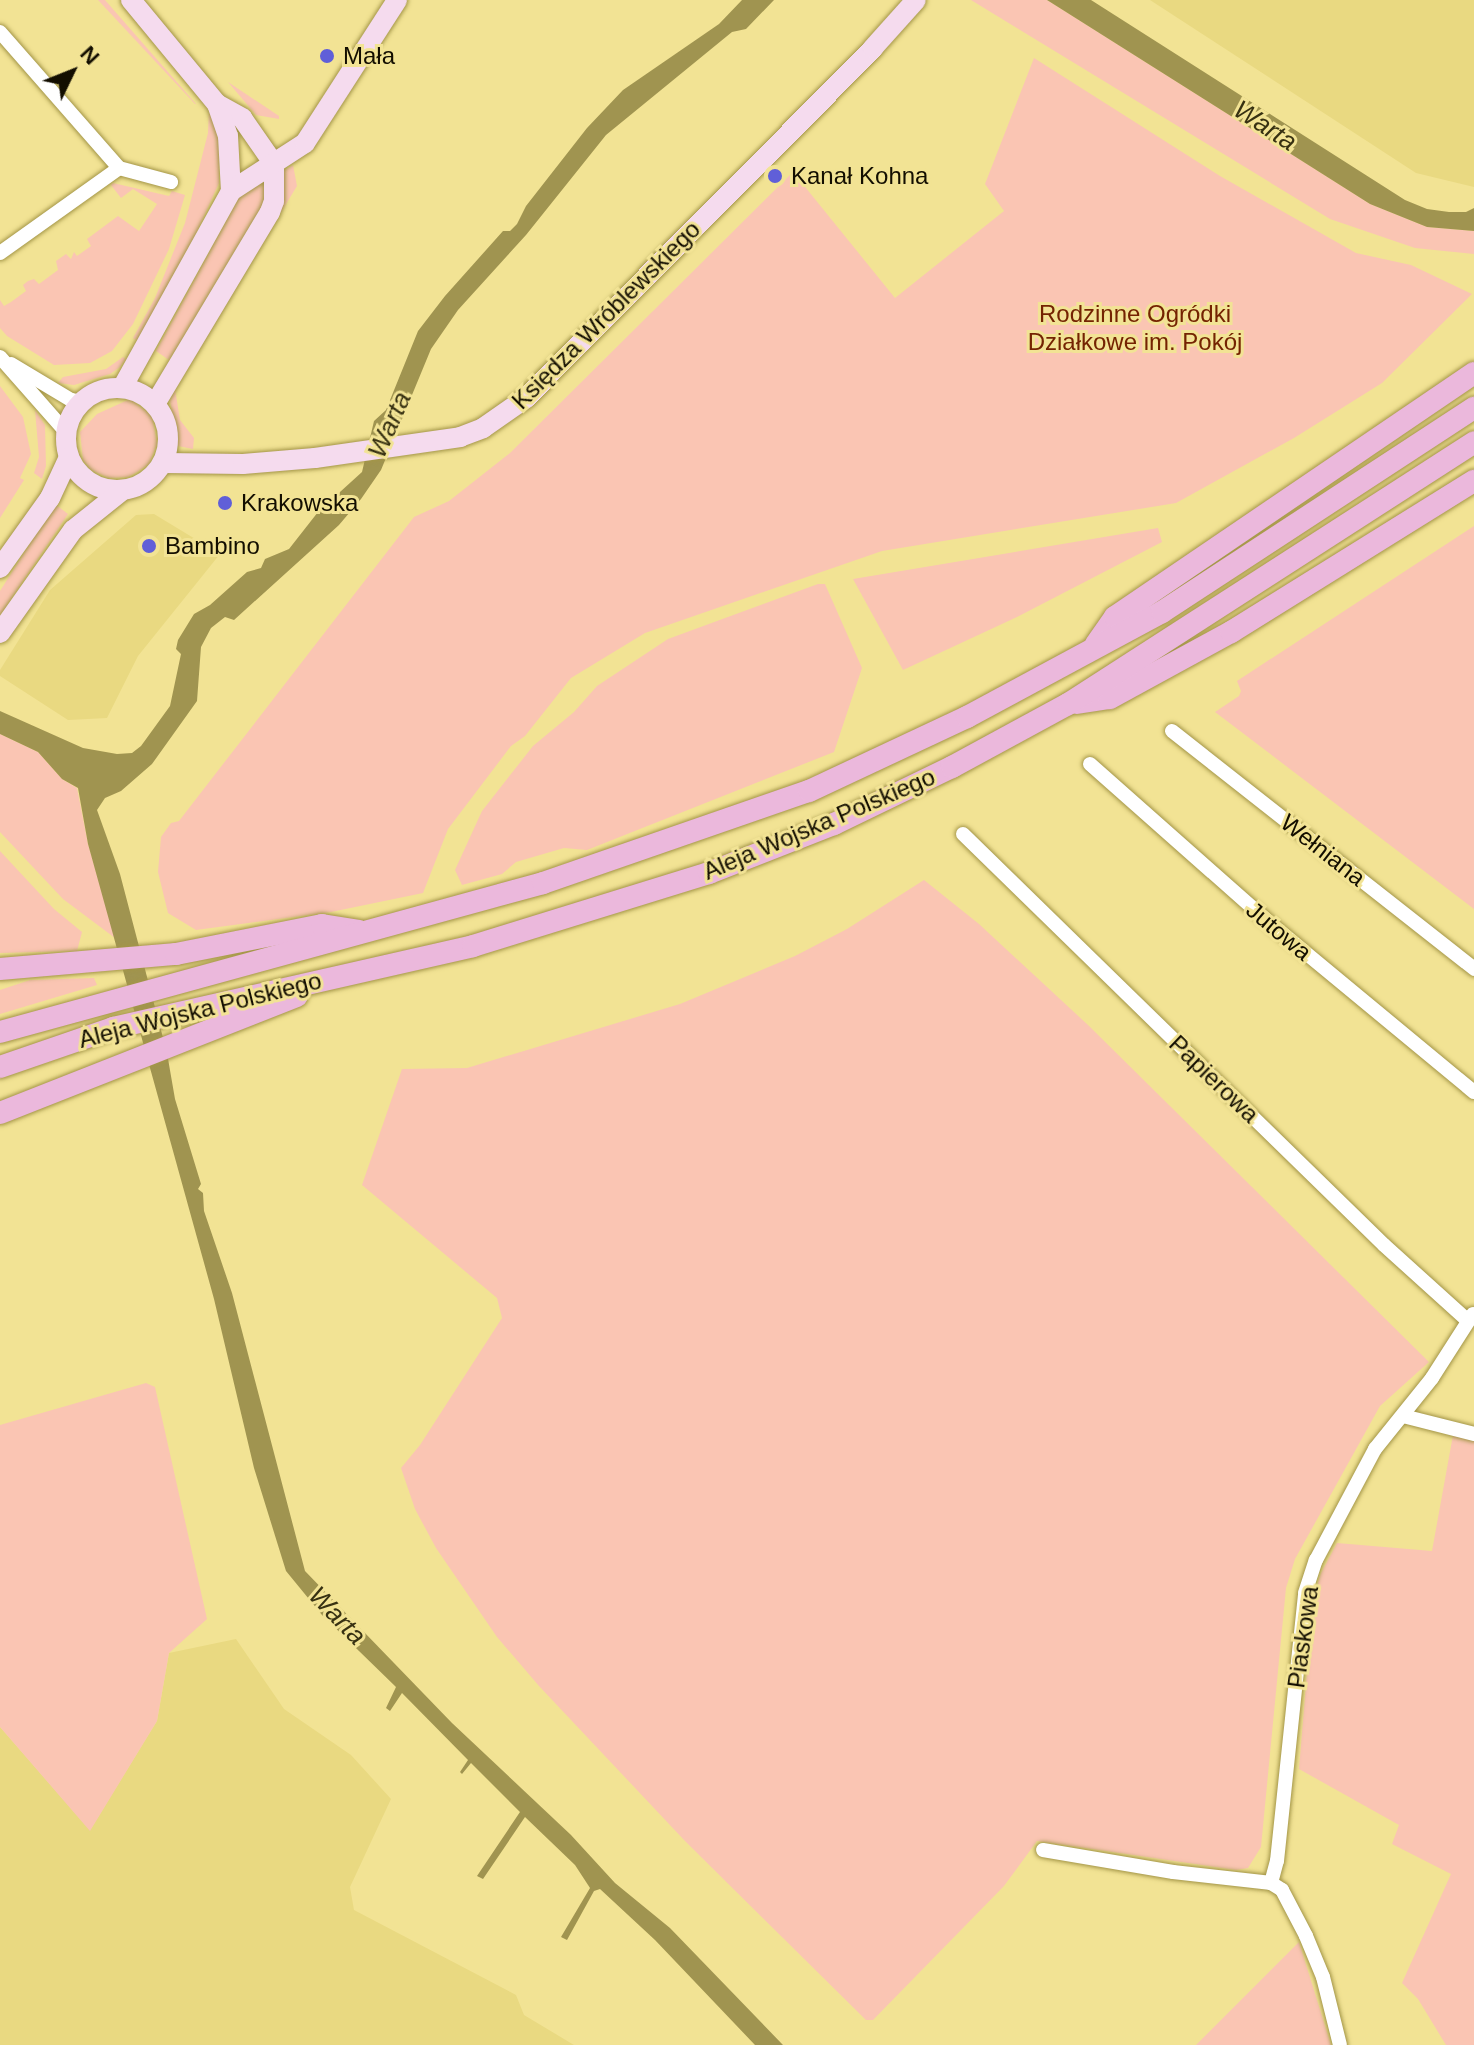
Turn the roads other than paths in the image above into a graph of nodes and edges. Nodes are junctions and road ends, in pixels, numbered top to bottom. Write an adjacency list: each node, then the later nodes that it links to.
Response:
1 (131, 0): 5 (main road)
2 (397, 0): 6 (main road)
3 (916, 0): 20 (main road, Księdza Wróblewskiego)
4 (0, 32): 7 (street)
5 (217, 104): 6 (main road); 9 (main road)
6 (274, 164): 9 (main road); 15 (main road)
7 (119, 168): 8 (street); 10 (street)
8 (171, 182)
9 (231, 191): 13 (main road)
10 (0, 253)
11 (0, 358): 14 (street); 17 (street)
12 (1474, 373): 25 (main road)
13 (122, 388): 14 (main road); 15 (main road)
14 (82, 402): 17 (main road)
15 (155, 404): 20 (main road)
16 (1474, 408): 25 (main road, Aleja Wojska Polskiego)
17 (67, 433): 19 (main road)
18 (1474, 442): 26 (main road, Aleja Wojska Polskiego)
19 (69, 457): 22 (main road); 23 (main road)
20 (165, 463): 22 (main road)
21 (1474, 481): 26 (main road)
22 (123, 490): 24 (main road)
23 (0, 568)
24 (0, 633)
25 (1093, 648): 30 (main road, Aleja Wojska Polskiego)
26 (1068, 704): 32 (main road, Aleja Wojska Polskiego)
27 (1172, 731): 33 (street, Wełniana)
28 (1090, 764): 36 (street, Jutowa)
29 (963, 834): 38 (street, Papierowa)
30 (367, 932): 31 (main road); 34 (main road, Aleja Wojska Polskiego)
31 (0, 969)
32 (364, 969): 35 (main road, Aleja Wojska Polskiego); 37 (main road)
33 (1474, 969)
34 (0, 1032)
35 (0, 1067)
36 (1474, 1092)
37 (0, 1113)
38 (1471, 1317): 39 (street, Piaskowa)
39 (1403, 1416): 40 (street); 42 (street, Piaskowa)
40 (1474, 1434)
41 (1043, 1850): 42 (street)
42 (1271, 1883): 43 (street)
43 (1340, 2045)

